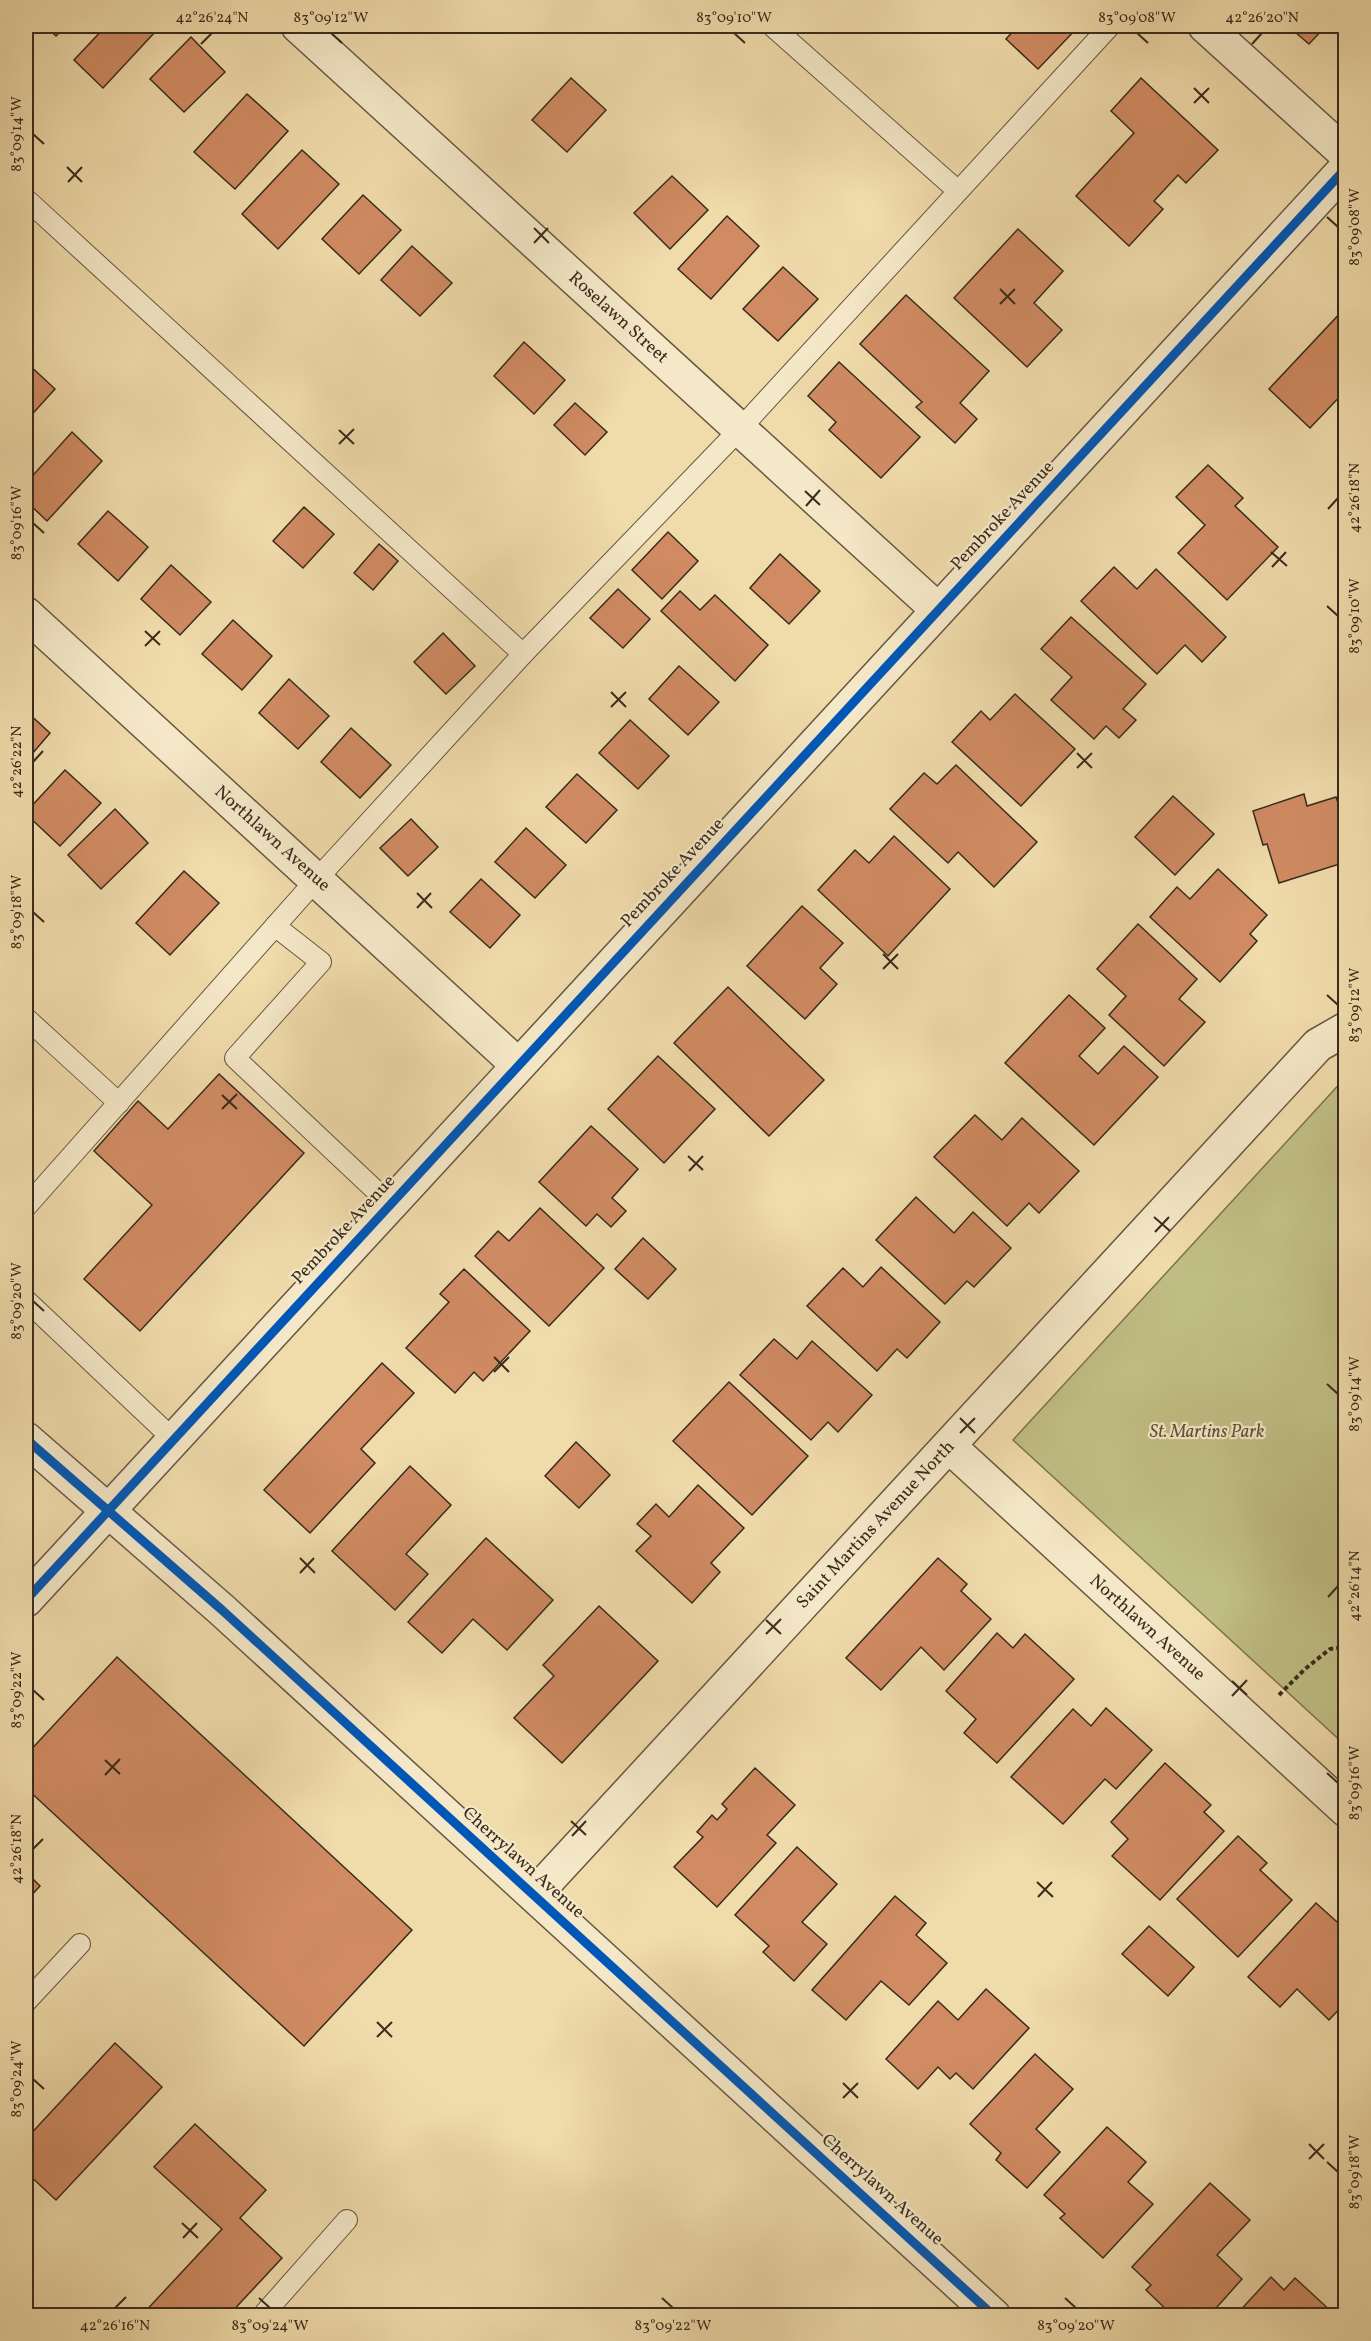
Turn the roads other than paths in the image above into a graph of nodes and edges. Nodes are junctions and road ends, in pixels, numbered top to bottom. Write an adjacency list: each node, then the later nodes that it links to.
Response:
1 (298, 26): 9 (street, Roselawn Street)
2 (772, 26): 7 (lane)
3 (1110, 26): 7 (lane)
4 (1205, 26): 5 (street)
5 (1346, 154)
6 (1346, 168): 10 (street, Pembroke Avenue)
7 (958, 191): 9 (lane)
8 (26, 200): 12 (lane)
9 (740, 429): 10 (street, Roselawn Street); 12 (lane)
10 (938, 610): 17 (street, Pembroke Avenue)
11 (26, 614): 13 (street, Northlawn Avenue)
12 (523, 654): 13 (lane)
13 (316, 880): 14 (lane); 17 (street, Northlawn Avenue)
14 (275, 926): 18 (lane); 19 (lane)
15 (26, 1018): 18 (lane)
16 (1346, 1029): 24 (street, Saint Martins Avenue North)
17 (518, 1065): 19 (street, Pembroke Avenue)
18 (120, 1103): 20 (lane)
19 (390, 1204): 23 (street, Pembroke Avenue)
20 (26, 1207)
21 (26, 1300): 23 (lane)
22 (26, 1439): 25 (street, Cherrylawn Avenue)
23 (173, 1439): 25 (street, Pembroke Avenue)
24 (949, 1446): 27 (street, Northlawn Avenue); 28 (street, Saint Martins Avenue North)
25 (107, 1512): 26 (street, Pembroke Avenue); 28 (street, Cherrylawn Avenue)
26 (26, 1600)
27 (1346, 1810)
28 (534, 1895): 33 (street, Cherrylawn Avenue)
29 (80, 1944): 30 (lane)
30 (26, 2002)
31 (347, 2220): 32 (lane)
32 (262, 2316)
33 (994, 2316)

